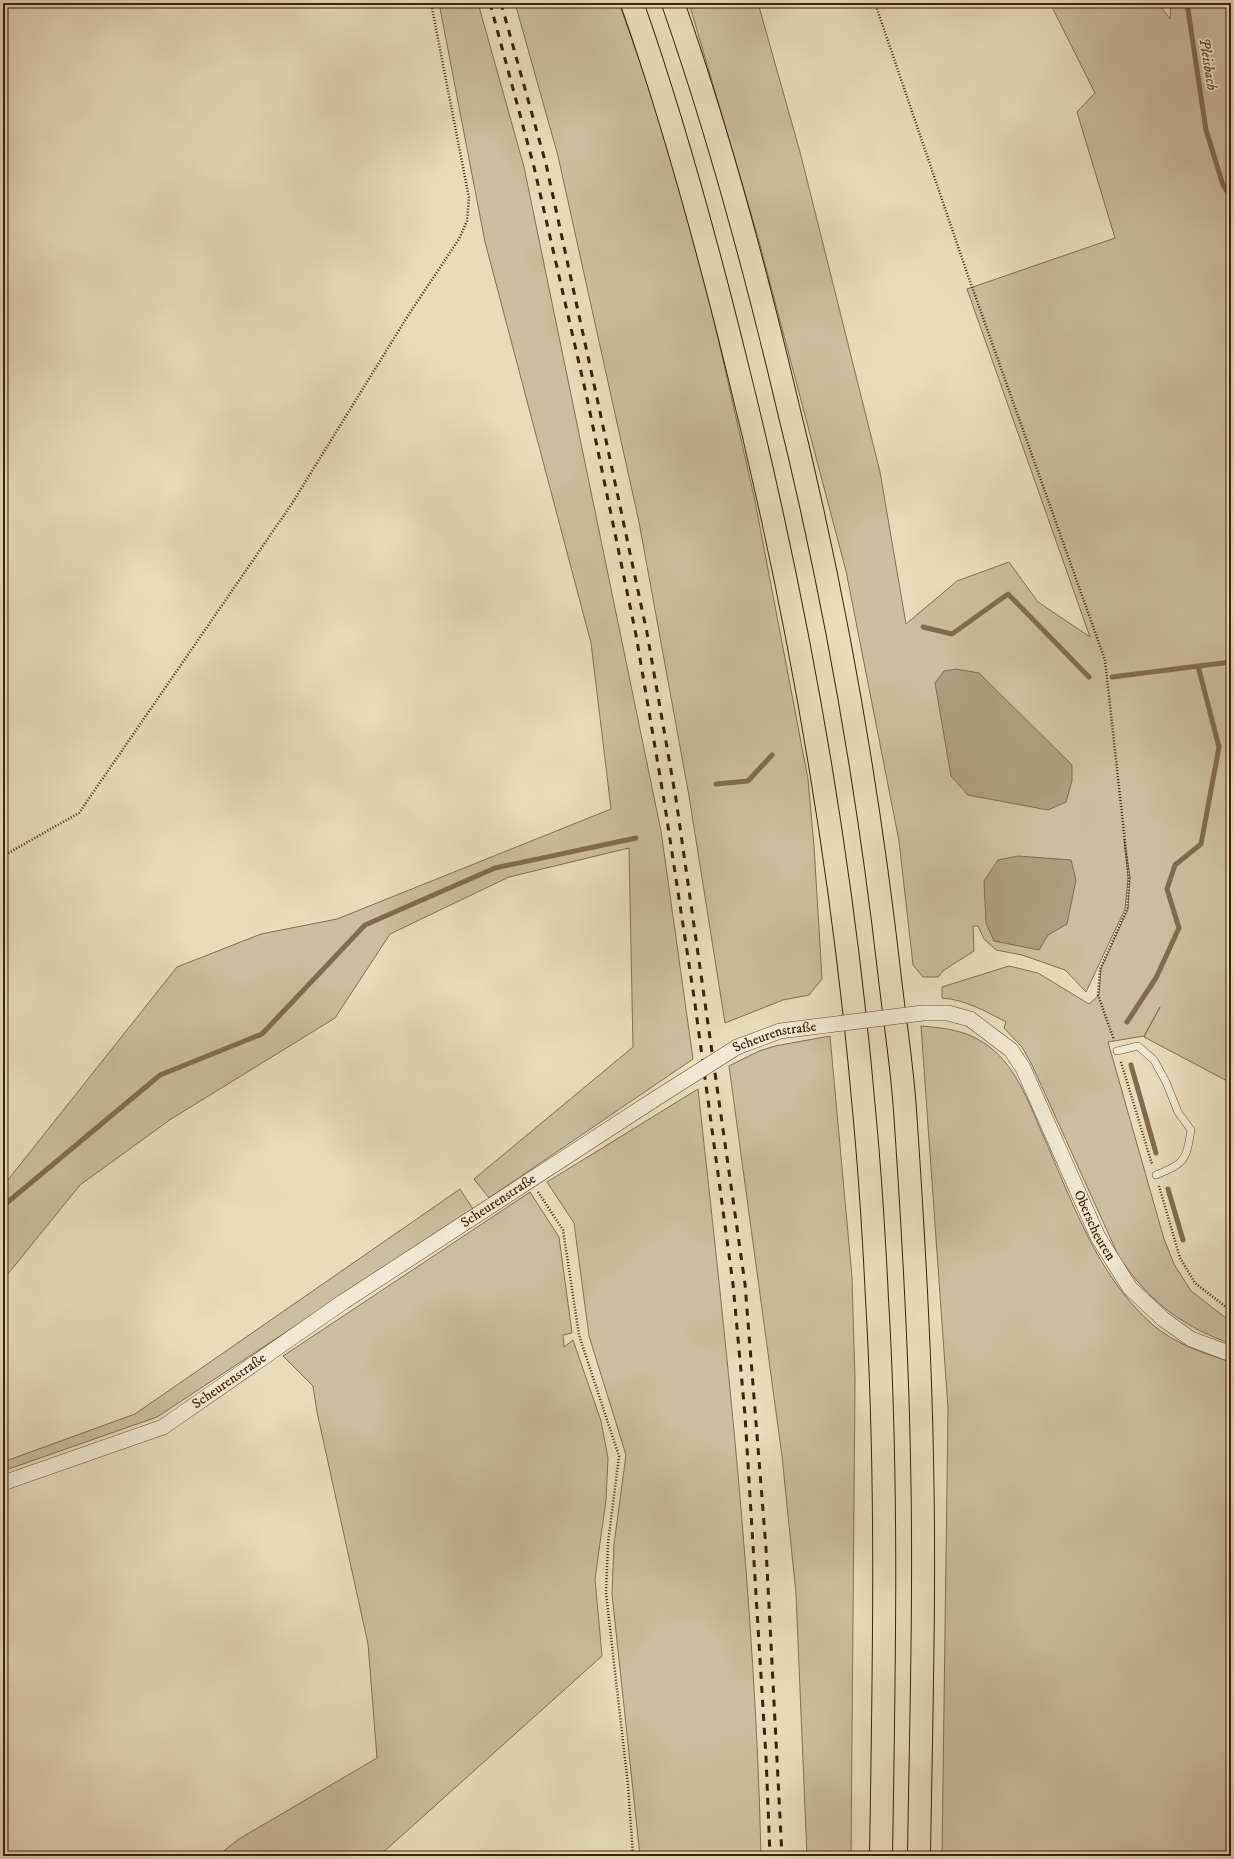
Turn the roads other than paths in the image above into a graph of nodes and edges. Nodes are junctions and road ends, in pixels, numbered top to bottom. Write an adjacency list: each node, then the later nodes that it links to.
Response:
1 (632, 3): 8 (highway)
2 (673, 3): 9 (highway)
3 (1011, 1050): 6 (street, Oberscheuren); 7 (street, Scheurenstraße, bridge)
4 (1117, 1051): 5 (lane)
5 (1156, 1175)
6 (1231, 1354)
7 (3, 1483)
8 (880, 1856)
9 (919, 1856)

